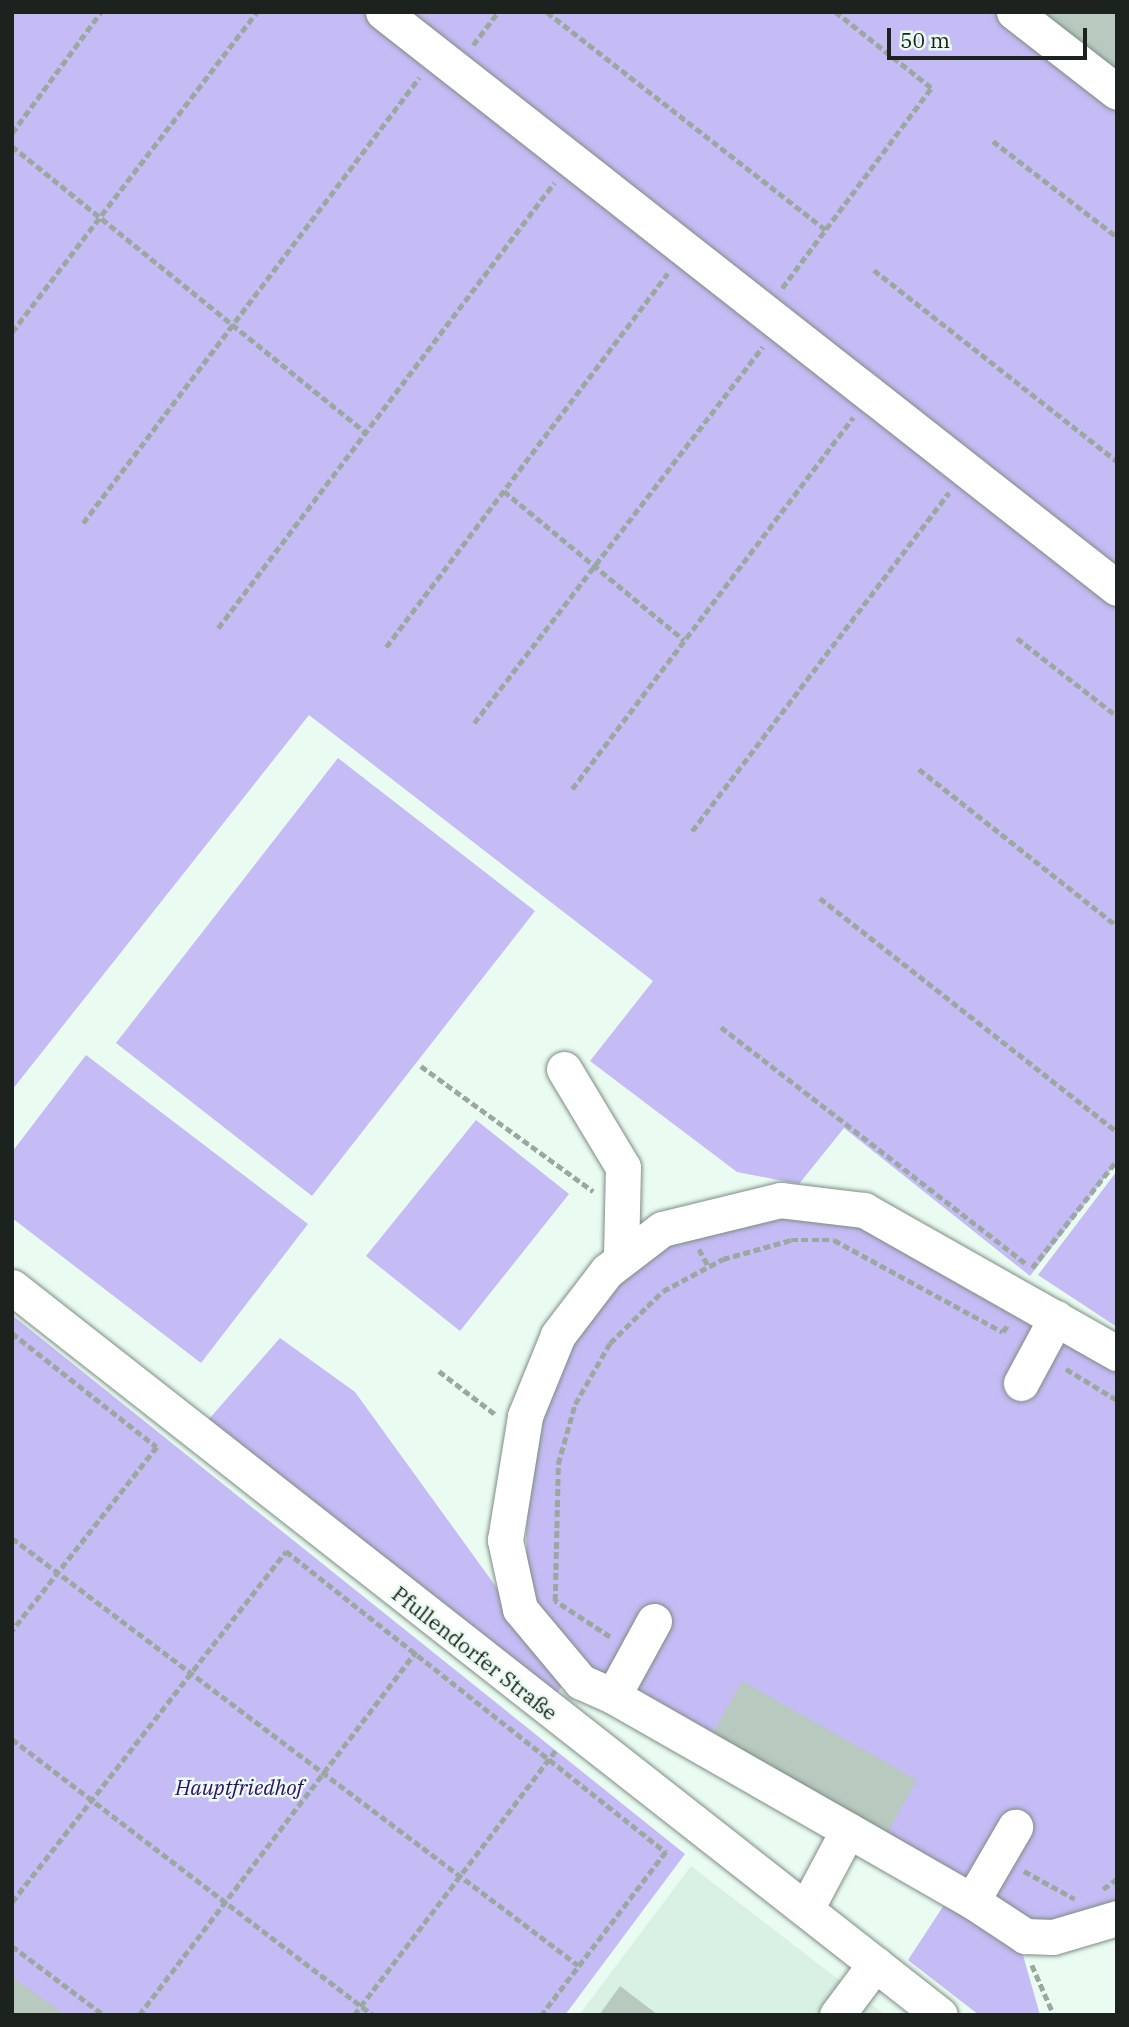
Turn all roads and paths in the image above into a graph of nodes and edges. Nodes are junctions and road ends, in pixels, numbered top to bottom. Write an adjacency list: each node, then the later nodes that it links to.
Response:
1 (101, 12): 10 (path)
2 (257, 12): 14 (path)
3 (383, 12): 8 (street)
4 (498, 12): 8 (path)
5 (547, 12): 15 (path)
6 (835, 12): 15 (path)
7 (1014, 12): 9 (street)
8 (446, 62): 13 (street); 20 (path)
9 (1117, 92)
10 (12, 133)
11 (993, 141): 16 (path)
12 (12, 146): 14 (path)
13 (572, 160): 17 (street); 23 (path)
14 (102, 216): 20 (path); 21 (path)
15 (825, 230): 19 (path)
16 (1117, 237)
17 (686, 250): 19 (street); 26 (path)
18 (874, 270): 24 (path)
19 (773, 317): 22 (street); 28 (path)
20 (233, 324): 23 (path); 27 (path)
21 (12, 332)
22 (870, 394): 25 (street); 32 (path)
23 (366, 433): 30 (path)
24 (1117, 461)
25 (966, 470): 29 (street); 38 (path)
26 (504, 491): 28 (path); 33 (path)
27 (83, 523)
28 (594, 567): 32 (path); 35 (path)
29 (1117, 587)
30 (218, 628)
31 (1017, 638): 34 (path)
32 (684, 640): 37 (path)
33 (386, 647)
34 (1117, 716)
35 (474, 723)
36 (919, 769): 40 (path)
37 (572, 789)
38 (692, 831)
39 (820, 898): 44 (path)
40 (1117, 926)
41 (720, 1027): 45 (path)
42 (421, 1066): 46 (path)
43 (564, 1069): 46 (street)
44 (1117, 1132)
45 (1117, 1160)
46 (626, 1206): 47 (street); 48 (street)
47 (662, 1229): 48 (street); 50 (street)
48 (621, 1257): 56 (street)
49 (12, 1287): 65 (street, Pfullendorfer Straße)
50 (1021, 1298): 51 (street); 61 (path)
51 (1056, 1318): 53 (street); 55 (street)
52 (12, 1333): 58 (path)
53 (1117, 1353)
54 (439, 1371): 56 (path)
55 (1021, 1383)
56 (520, 1434): 64 (street)
57 (12, 1538): 58 (path)
58 (58, 1572): 60 (path); 63 (path)
59 (654, 1621): 64 (street)
60 (12, 1631)
61 (606, 1644)
62 (416, 1652): 63 (path); 67 (path); 68 (path)
63 (193, 1673): 68 (path); 69 (path)
64 (613, 1696): 71 (street)
65 (572, 1730): 67 (path); 78 (street, Pfullendorfer Straße)
66 (12, 1739): 69 (path)
67 (549, 1759): 72 (path); 83 (path)
68 (323, 1774): 72 (path); 74 (path)
69 (94, 1799): 74 (path); 75 (path)
70 (1015, 1827): 79 (street)
71 (848, 1830): 78 (street); 79 (street)
72 (458, 1876): 83 (path); 84 (path)
73 (1117, 1880): 77 (path)
74 (225, 1900): 84 (path); 86 (path)
75 (12, 1902)
76 (1082, 1902): 79 (path)
77 (1104, 1907): 80 (street)
78 (806, 1909): 82 (street, Pfullendorfer Straße)
79 (984, 1909): 80 (street)
80 (1025, 1936): 92 (path)
81 (12, 1946): 85 (path)
82 (875, 1964): 90 (street); 91 (street, Pfullendorfer Straße)
83 (578, 1965): 89 (path)
84 (361, 2006): 87 (path); 88 (path)
85 (104, 2015)
86 (139, 2015)
87 (354, 2015)
88 (373, 2015)
89 (542, 2015)
90 (837, 2015)
91 (940, 2015)
92 (1054, 2015)

